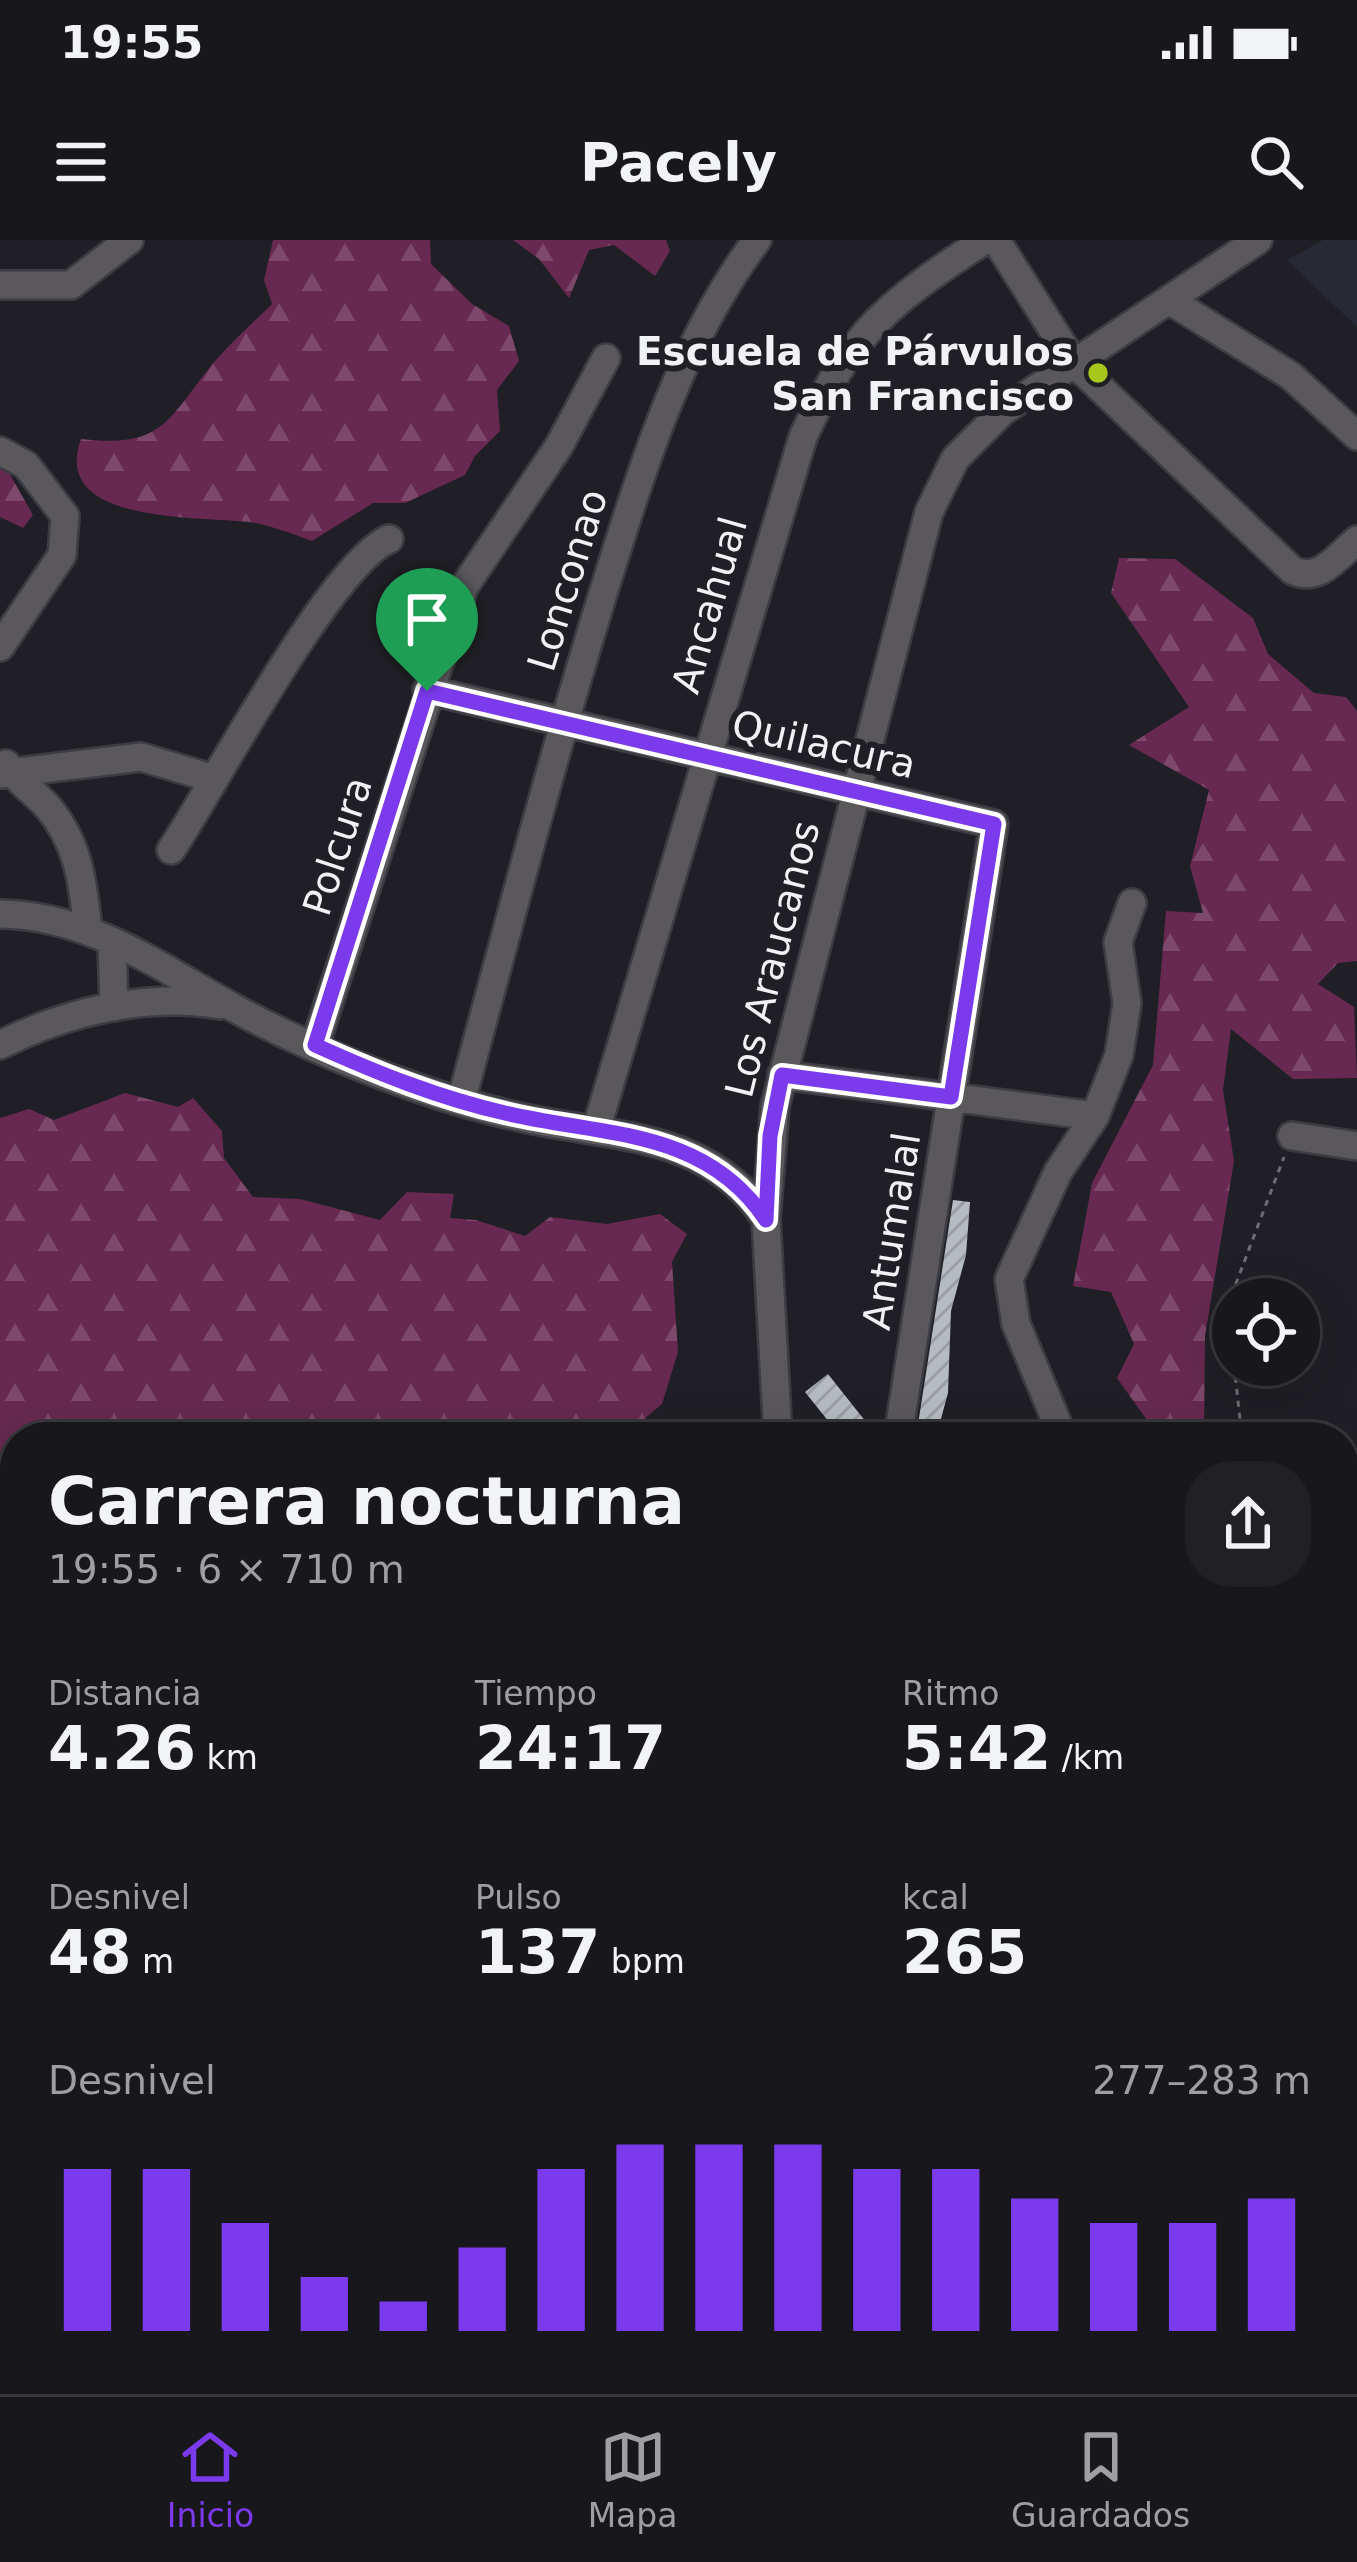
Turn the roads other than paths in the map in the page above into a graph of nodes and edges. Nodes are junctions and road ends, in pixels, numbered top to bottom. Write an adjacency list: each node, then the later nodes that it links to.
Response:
1 (129, 240): 6 (street)
2 (757, 240): 16 (street, Lonconao)
3 (985, 240): 17 (street, Ancahual)
4 (996, 240): 9 (street)
5 (1258, 240): 7 (street, Los Araucanos)
6 (0, 285)
7 (1169, 300): 9 (street, Los Araucanos); 10 (street)
8 (606, 358): 15 (street, Polcura)
9 (1074, 363): 13 (street); 20 (street, Los Araucanos)
10 (1357, 436)
11 (0, 451): 14 (street)
12 (389, 539): 19 (street)
13 (1357, 540)
14 (0, 647)
15 (427, 691): 16 (street, Quilacura); 29 (street, Polcura)
16 (563, 723): 17 (street, Quilacura); 32 (street, Lonconao)
17 (705, 756): 20 (street, Quilacura); 34 (street, Ancahual)
18 (4, 767): 19 (street); 25 (street)
19 (211, 778): 22 (street)
20 (854, 789): 21 (street, Quilacura); 30 (street, Los Araucanos)
21 (994, 824): 31 (street, Antumalal)
22 (171, 850)
23 (1132, 903): 33 (street)
24 (0, 914): 25 (street)
25 (100, 936): 26 (street); 27 (street)
26 (114, 1007): 27 (street); 28 (street)
27 (236, 1010): 29 (street)
28 (0, 1045)
29 (315, 1045): 32 (street)
30 (782, 1075): 31 (street); 37 (street, Los Araucanos)
31 (951, 1097): 33 (street); 39 (street, Antumalal)
32 (461, 1102): 34 (street)
33 (1095, 1116): 40 (street)
34 (596, 1130): 37 (street)
35 (1292, 1136): 36 (street)
36 (1357, 1146)
37 (766, 1220): 38 (street, Los Araucanos)
38 (777, 1422)
39 (900, 1422)
40 (1057, 1422)

